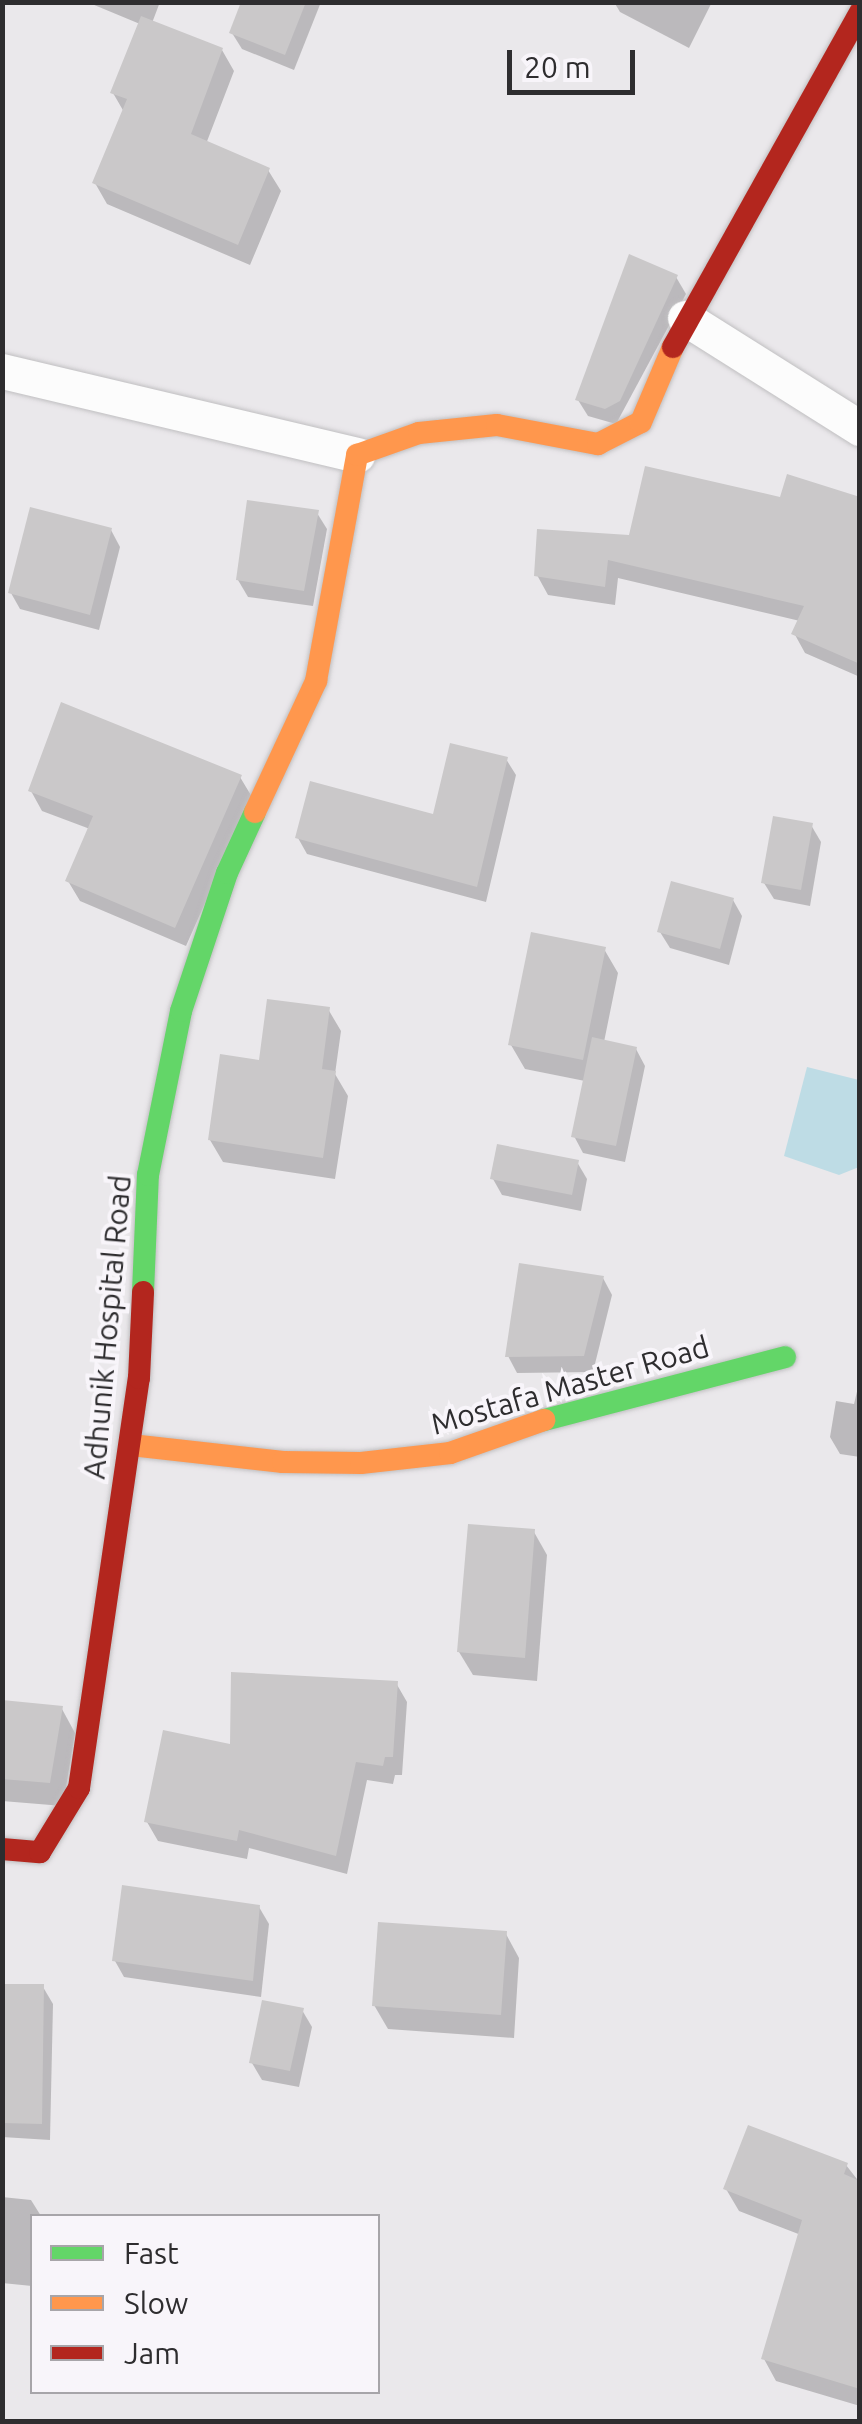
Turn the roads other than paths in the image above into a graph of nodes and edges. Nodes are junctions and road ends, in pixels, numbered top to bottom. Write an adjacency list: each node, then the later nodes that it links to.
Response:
1 (860, 12): 2 (street)
2 (685, 318): 4 (street); 5 (street)
3 (2, 372): 5 (street)
4 (860, 428)
5 (357, 454): 7 (street, Adhunik Hospital Road)
6 (785, 1357): 7 (street, Mostafa Master Road)
7 (131, 1445): 8 (street, Adhunik Hospital Road)
8 (2, 1849)

